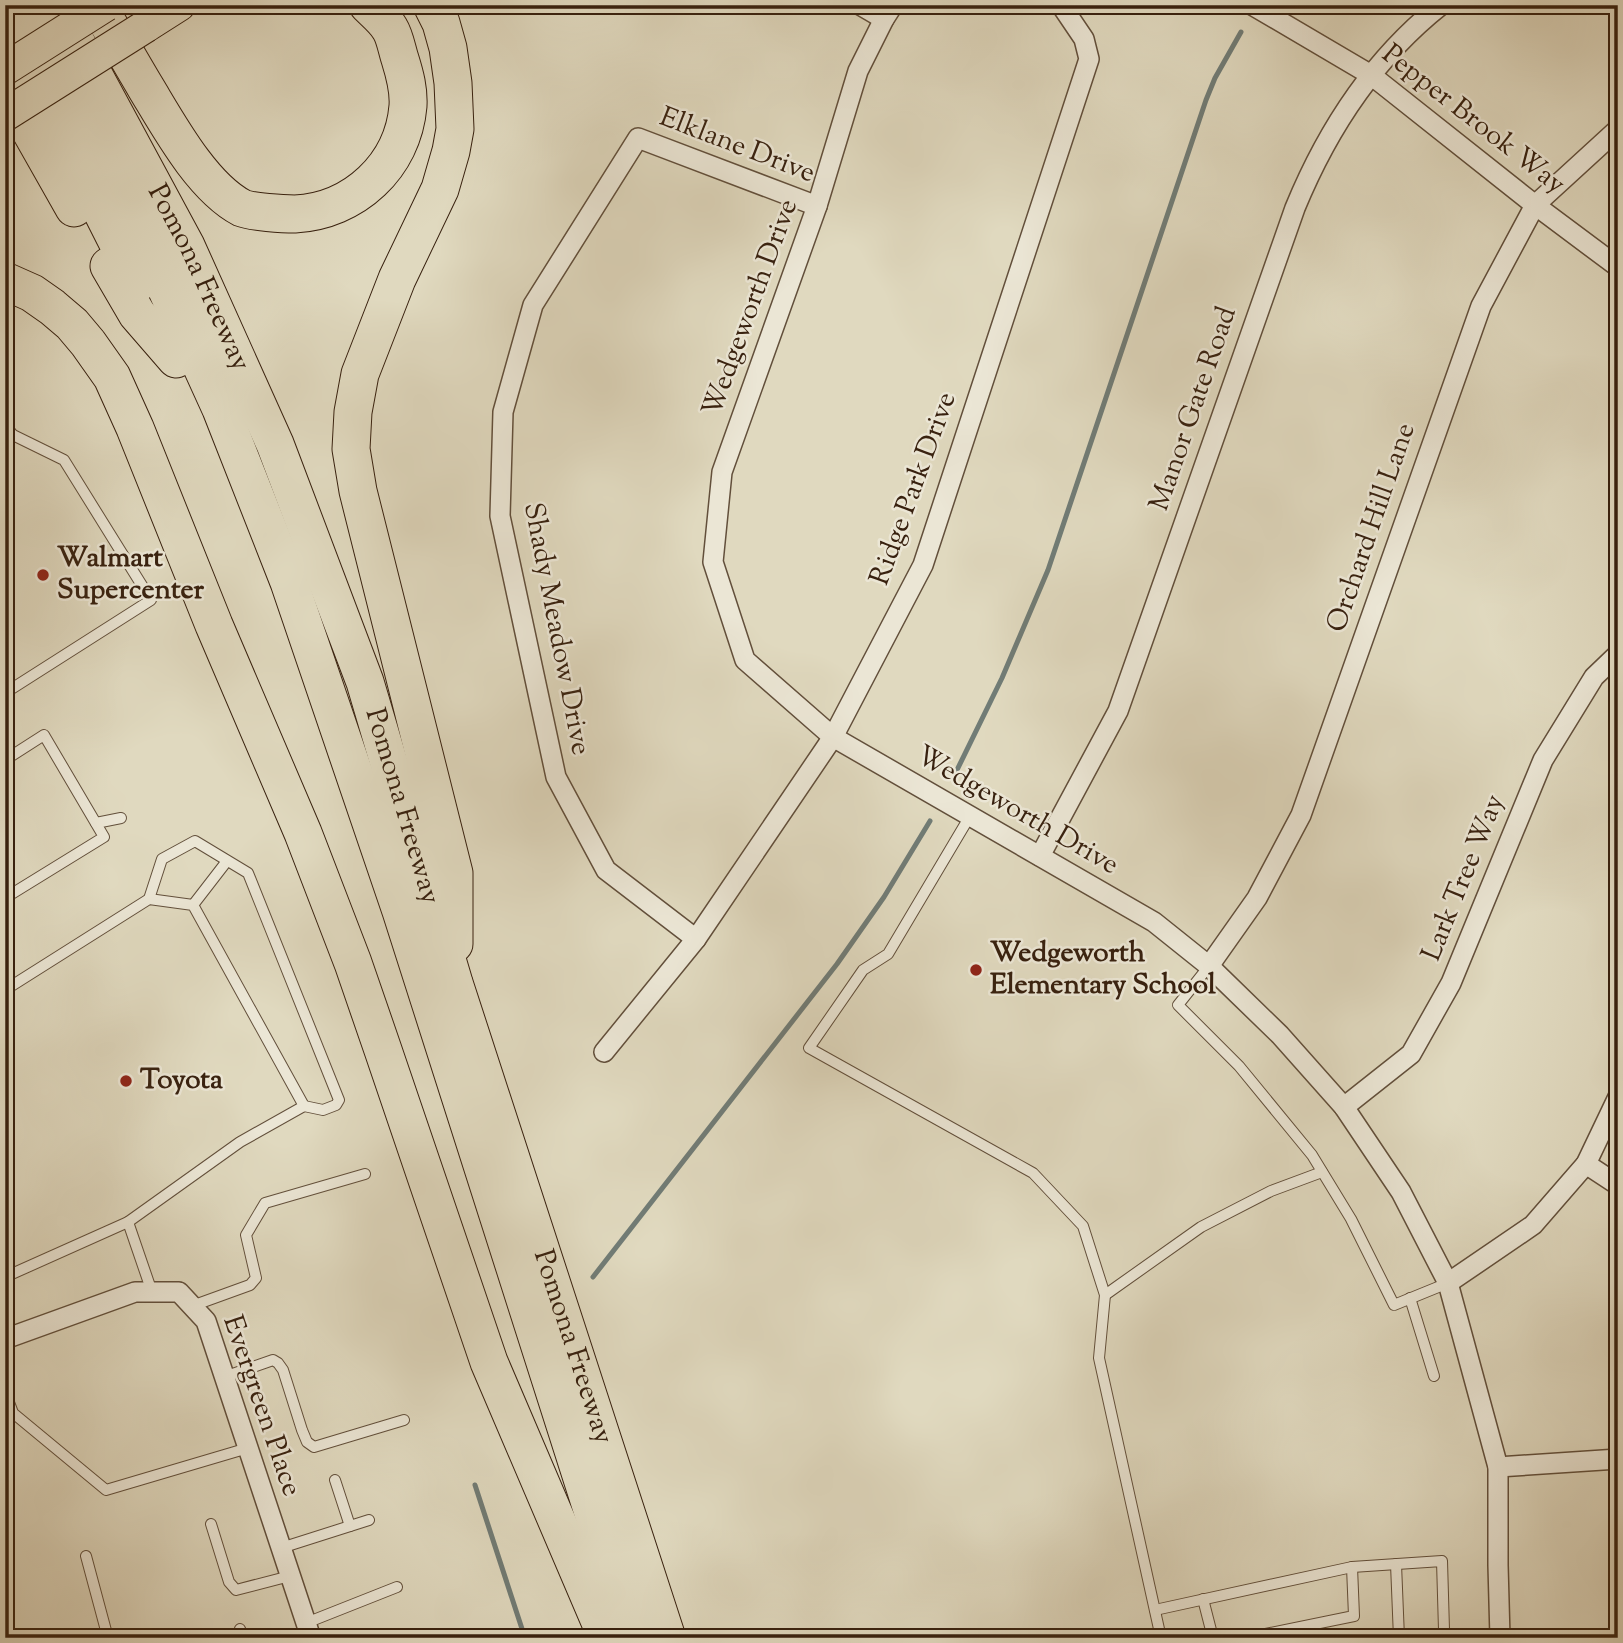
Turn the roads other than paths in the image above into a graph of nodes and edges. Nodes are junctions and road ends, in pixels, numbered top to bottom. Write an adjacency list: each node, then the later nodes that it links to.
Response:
1 (26, 5): 82 (highway)
2 (40, 5): 83 (highway)
3 (56, 5): 41 (highway, Pomona Freeway)
4 (97, 5): 7 (highway)
5 (106, 5): 15 (main road, bridge)
6 (179, 5): 18 (main road, bridge)
7 (368, 5)
8 (432, 5): 41 (highway)
9 (860, 5): 13 (street)
10 (1061, 5): 29 (street, Ridge Park Drive)
11 (1252, 5): 16 (street, Pepper Brook Way)
12 (1441, 5): 16 (street, Manor Gate Road)
13 (888, 12): 22 (street, Wedgeworth Drive)
14 (5, 19): 25 (highway, Pomona Freeway)
15 (5, 69)
16 (1371, 75): 21 (street, Pepper Brook Way); 34 (street, Manor Gate Road)
17 (5, 86): 25 (highway)
18 (5, 115)
19 (1618, 129): 21 (street, Orchard Hill Lane)
20 (638, 138): 22 (street, Elklane Drive); 39 (street, Shady Meadow Drive)
21 (1535, 205): 23 (street, Pepper Brook Way); 40 (street, Orchard Hill Lane)
22 (817, 206): 29 (street, Wedgeworth Drive)
23 (1618, 267)
24 (5, 281): 81 (highway)
25 (176, 359): 81 (highway, Pomona Freeway)
26 (5, 425): 28 (lane)
27 (1618, 654): 46 (street, Lark Tree Way)
28 (5, 693)
29 (833, 737): 31 (street, Wedgeworth Drive); 39 (street, Ridge Park Drive)
30 (5, 760): 33 (lane)
31 (970, 816): 34 (street, Wedgeworth Drive); 55 (lane)
32 (121, 818): 33 (lane)
33 (96, 823): 36 (lane)
34 (1040, 856): 40 (street, Wedgeworth Drive)
35 (227, 861): 37 (lane); 38 (lane); 45 (lane)
36 (5, 898)
37 (149, 899): 38 (lane); 42 (lane)
38 (193, 905): 45 (lane)
39 (696, 939): 43 (street, Ridge Park Drive)
40 (1209, 966): 46 (street, Wedgeworth Drive); 48 (lane)
41 (454, 984): 84 (highway, Pomona Freeway)
42 (5, 990)
43 (604, 1052)
44 (1618, 1097): 47 (street)
45 (304, 1105): 51 (lane)
46 (1344, 1107): 53 (street, Wedgeworth Drive)
47 (1586, 1164): 50 (street); 53 (street)
48 (1322, 1172): 55 (lane); 56 (lane)
49 (365, 1174): 57 (lane)
50 (1618, 1185)
51 (128, 1222): 52 (lane); 54 (lane)
52 (5, 1278)
53 (1448, 1283): 56 (lane); 65 (street, Wedgeworth Drive)
54 (152, 1292): 57 (street, Evergreen Place); 58 (street, Evergreen Place)
55 (1104, 1295): 77 (lane)
56 (1410, 1298): 59 (lane)
57 (192, 1306): 60 (street, Evergreen Place)
58 (5, 1339)
59 (1434, 1376)
60 (225, 1377): 62 (lane); 63 (street, Evergreen Place)
61 (5, 1392): 63 (lane)
62 (404, 1420)
63 (248, 1448): 70 (street, Evergreen Place)
64 (1618, 1459): 65 (street)
65 (1499, 1467): 89 (street, Wedgeworth Drive)
66 (335, 1480): 69 (lane)
67 (369, 1520): 69 (lane)
68 (211, 1524): 74 (lane)
69 (350, 1526): 70 (lane)
70 (281, 1548): 74 (street, Evergreen Place)
71 (86, 1556): 80 (lane)
72 (1396, 1564): 73 (lane); 79 (lane); 88 (lane)
73 (1352, 1567): 76 (lane); 87 (lane)
74 (290, 1576): 78 (street, Evergreen Place)
75 (397, 1587): 78 (lane)
76 (1203, 1599): 77 (lane); 86 (lane)
77 (1155, 1609): 85 (lane)
78 (309, 1630)
79 (1444, 1630)
80 (108, 1638)
81 (608, 1638)
82 (633, 1638)
83 (646, 1638)
84 (667, 1638)
85 (1161, 1638)
86 (1213, 1638)
87 (1245, 1638)
88 (1399, 1638)
89 (1500, 1638)

